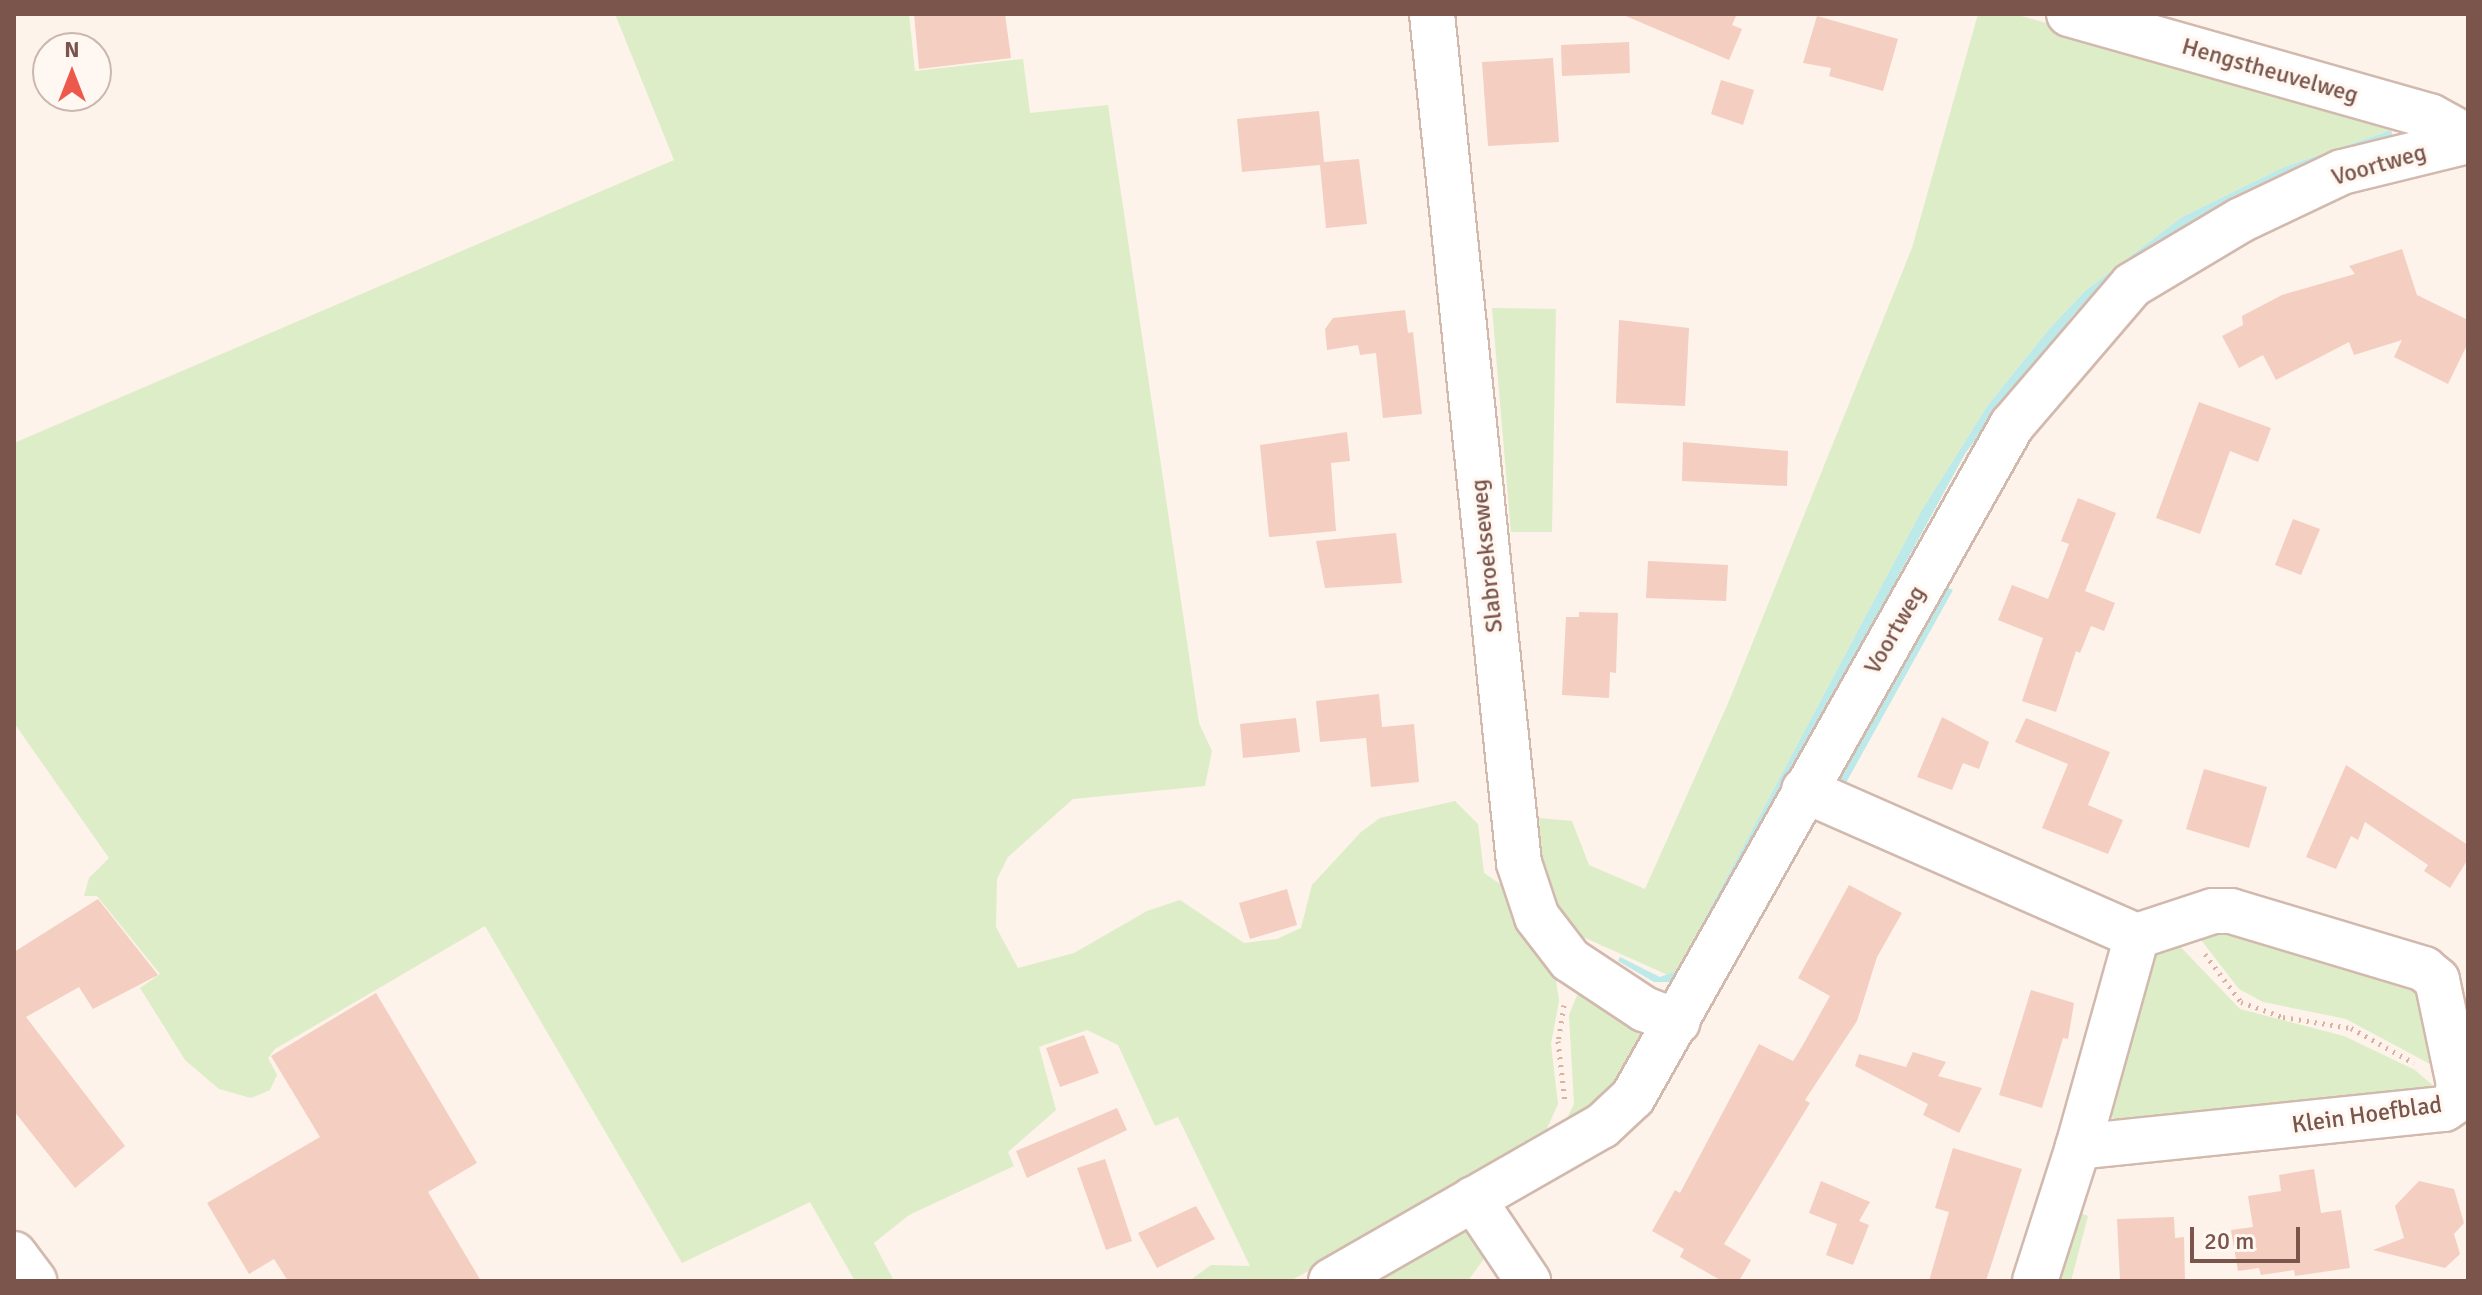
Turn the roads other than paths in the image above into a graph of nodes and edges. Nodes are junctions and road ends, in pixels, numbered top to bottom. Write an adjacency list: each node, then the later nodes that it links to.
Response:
1 (1432, 14): 6 (street, Slabroekseweg)
2 (2069, 14): 3 (street, Hengstheuvelweg)
3 (2468, 139): 4 (street, Voortweg)
4 (1804, 790): 5 (street); 6 (street, Voortweg)
5 (2137, 936): 7 (street); 7 (street, Klein Hoefblad)
6 (1678, 1022): 8 (street, Voortweg)
7 (2078, 1147): 13 (street)
8 (1473, 1199): 10 (street); 12 (street, Voortweg)
9 (14, 1254): 11 (street)
10 (1516, 1266)
11 (34, 1281)
12 (1331, 1281)
13 (2035, 1281)

